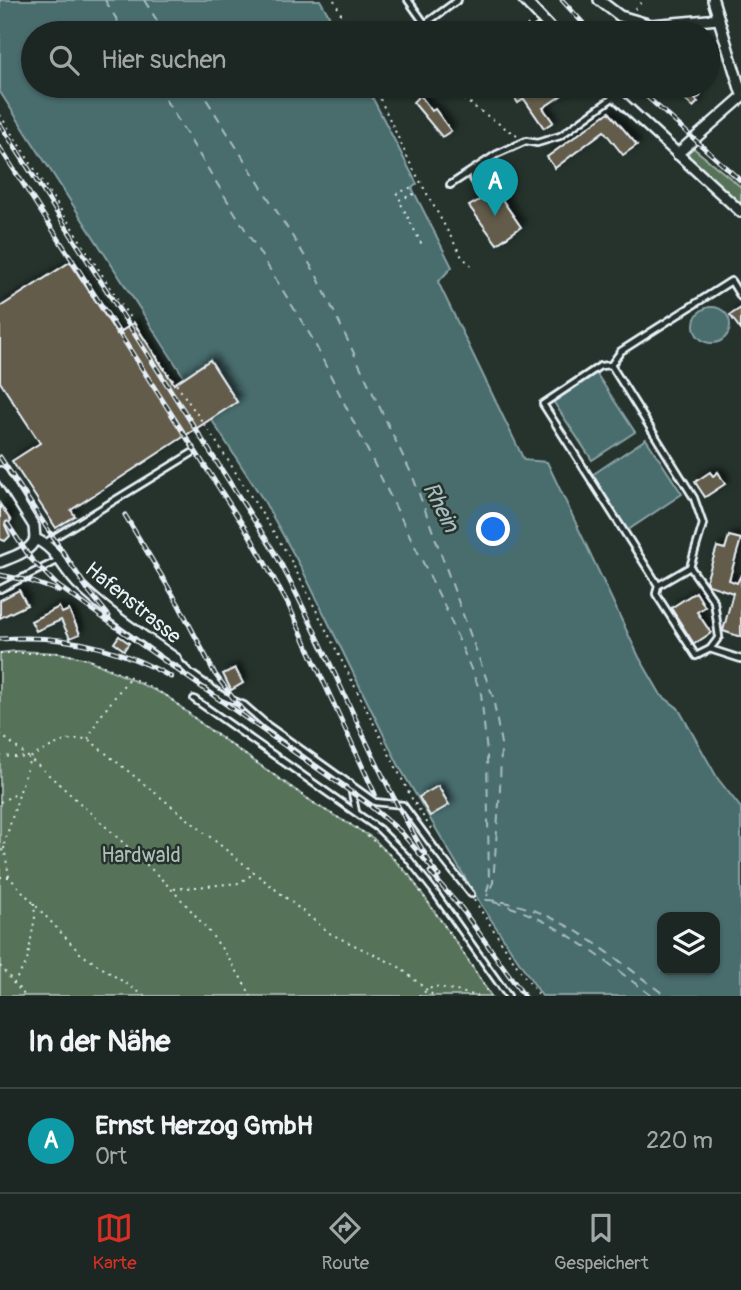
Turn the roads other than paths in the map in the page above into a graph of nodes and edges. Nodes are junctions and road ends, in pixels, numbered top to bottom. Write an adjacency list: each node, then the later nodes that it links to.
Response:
1 (408, 0): 8 (lane)
2 (458, 0): 9 (lane)
3 (524, 0): 10 (street)
4 (599, 0): 6 (street)
5 (713, 0): 7 (street)
6 (631, 19): 11 (street)
7 (719, 19): 12 (street)
8 (423, 21)
9 (429, 21)
10 (544, 21)
11 (638, 21)
12 (697, 21)
13 (720, 22): 14 (street)
14 (741, 92)
15 (613, 98): 19 (lane)
16 (615, 98): 18 (street)
17 (741, 98): 18 (street)
18 (677, 154): 22 (street)
19 (473, 171): 20 (lane); 21 (lane)
20 (450, 185)
21 (482, 193)
22 (741, 212)
23 (741, 298): 24 (lane)
24 (611, 365): 31 (lane); 32 (lane)
25 (192, 453): 28 (lane)
26 (0, 472): 27 (street)
27 (36, 539): 28 (street, Hafenstrasse); 30 (street)
28 (45, 543): 29 (street, Hafenstrasse)
29 (59, 560): 33 (lane); 35 (street, Hafenstrasse)
30 (0, 562)
31 (690, 567): 32 (lane); 34 (lane)
32 (659, 585): 34 (lane)
33 (0, 589)
34 (710, 649): 36 (lane)
35 (176, 659): 38 (lane)
36 (741, 659)
37 (194, 699): 39 (lane)
38 (350, 782): 39 (lane); 40 (lane)
39 (356, 812): 41 (lane)
40 (471, 894)
41 (508, 996)

